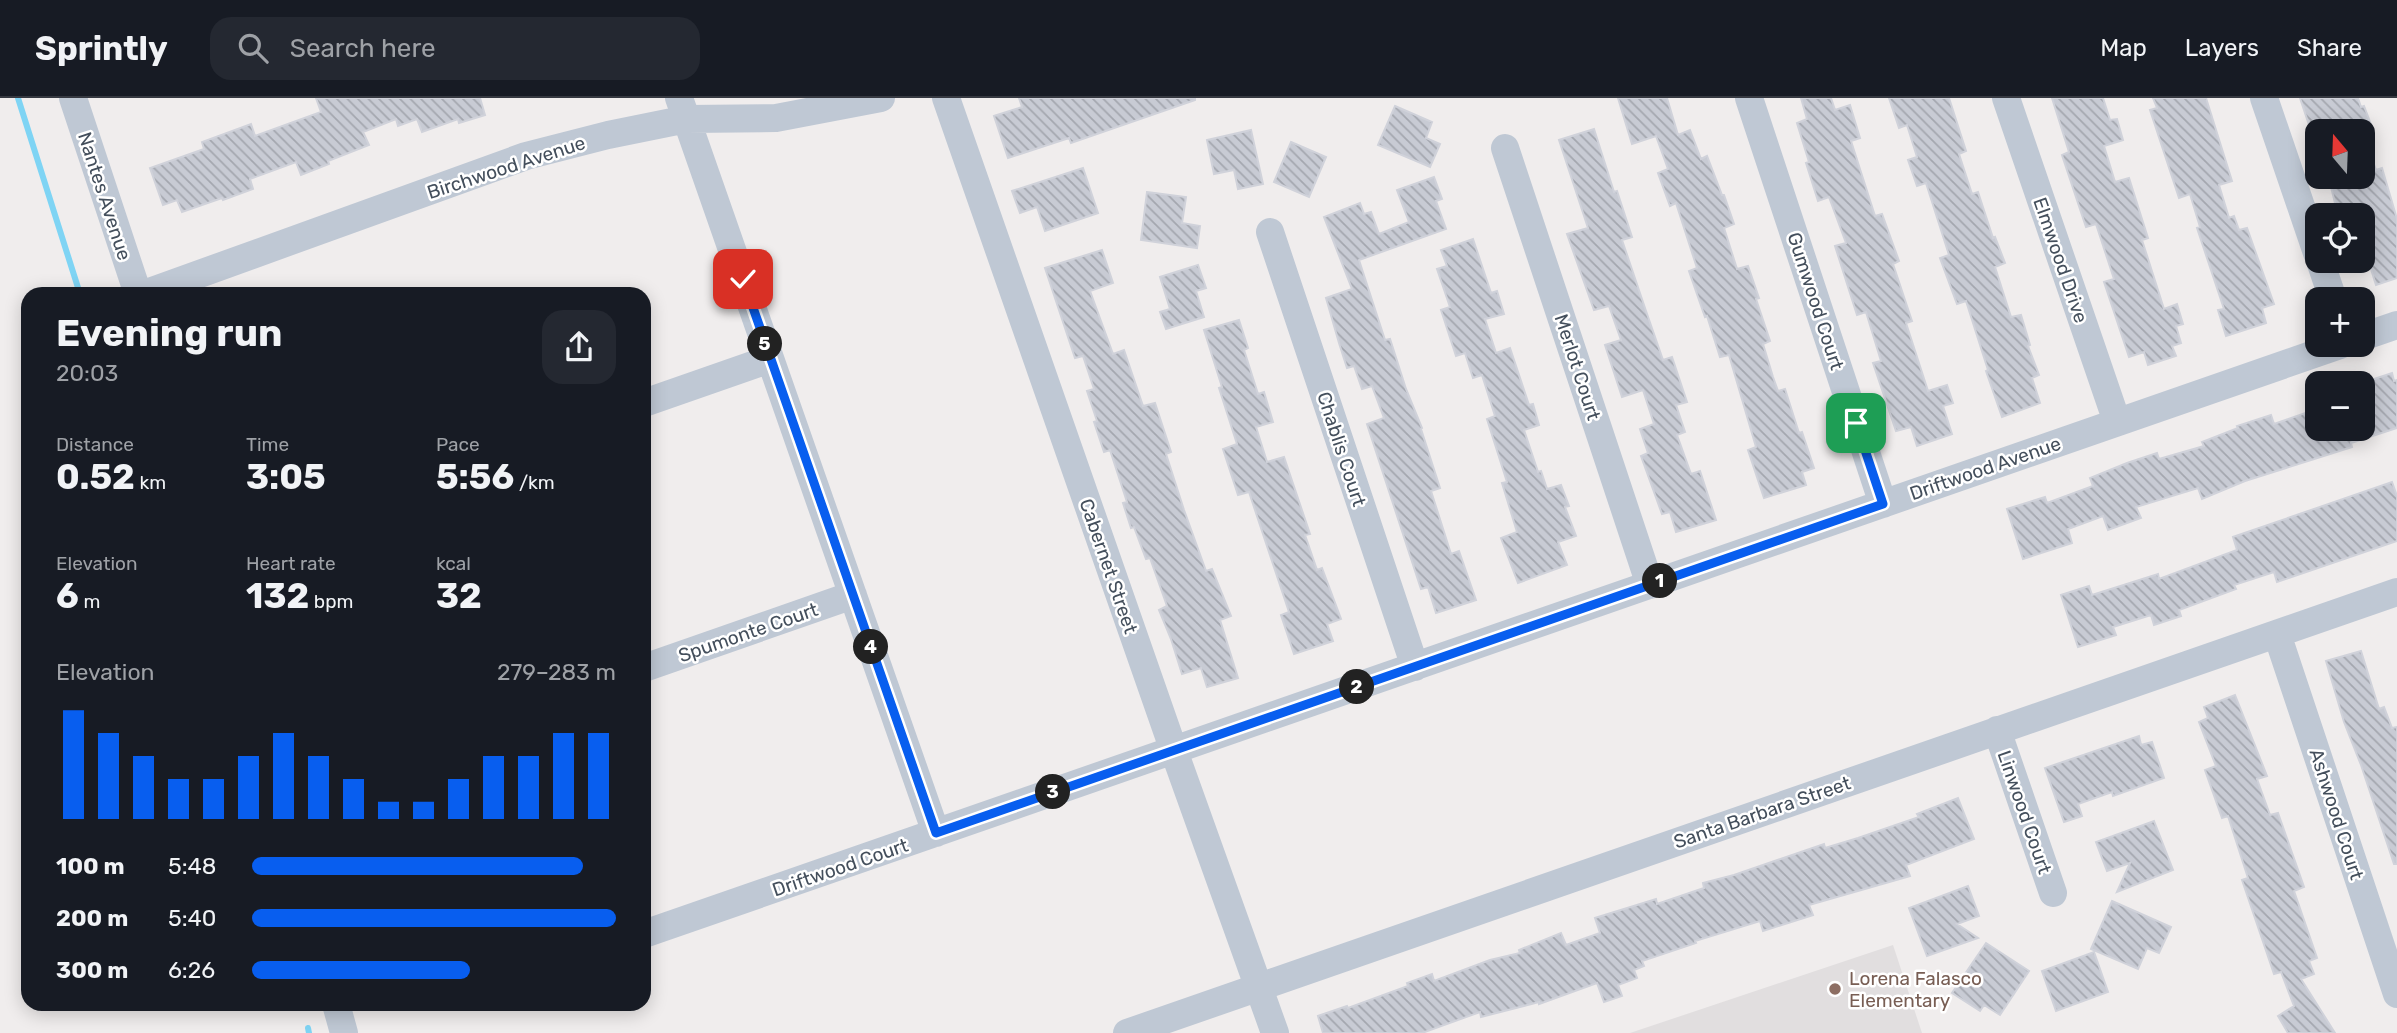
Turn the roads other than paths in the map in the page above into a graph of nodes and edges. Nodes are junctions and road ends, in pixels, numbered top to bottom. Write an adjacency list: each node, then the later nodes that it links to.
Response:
1 (73, 98): 11 (street, Nantes Avenue)
2 (881, 98): 7 (street, Birchwood Avenue)
3 (946, 98): 27 (street, Cabernet Street)
4 (1749, 98): 19 (street, Gumwood Court)
5 (2006, 98): 18 (street, Elmwood Drive)
6 (2264, 98): 9 (street)
7 (683, 109): 12 (street, Birchwood Avenue); 16 (street)
8 (1505, 148): 20 (street, Merlot Court)
9 (2305, 218)
10 (1270, 232): 25 (street, Chablis Court)
11 (136, 287)
12 (163, 287)
13 (2397, 325): 14 (street)
14 (2375, 333)
15 (2305, 357): 18 (street, Driftwood Avenue)
16 (771, 359): 17 (street); 22 (street)
17 (651, 401)
18 (2117, 422): 19 (street, Driftwood Avenue)
19 (1883, 504): 20 (street, Driftwood Avenue)
20 (1650, 585): 25 (street, Driftwood Avenue)
21 (2397, 592): 23 (street, Santa Barbara Street)
22 (853, 596): 24 (street, Spumonte Court); 28 (street)
23 (2277, 634): 26 (street, Santa Barbara Street); 32 (street, Ashwood Court)
24 (651, 666)
25 (1404, 671): 27 (street, Driftwood Court)
26 (1997, 730): 29 (street, Linwood Court); 31 (street, Santa Barbara Street)
27 (1174, 751): 28 (street, Driftwood Court); 31 (street, Cabernet Street)
28 (936, 833): 30 (street, Driftwood Court)
29 (2053, 894)
30 (651, 932)
31 (1257, 988): 35 (street, Santa Barbara Street); 36 (street, Cabernet Street)
32 (2397, 994)
33 (339, 1011): 34 (street)
34 (344, 1033)
35 (1127, 1033)
36 (1275, 1033)

